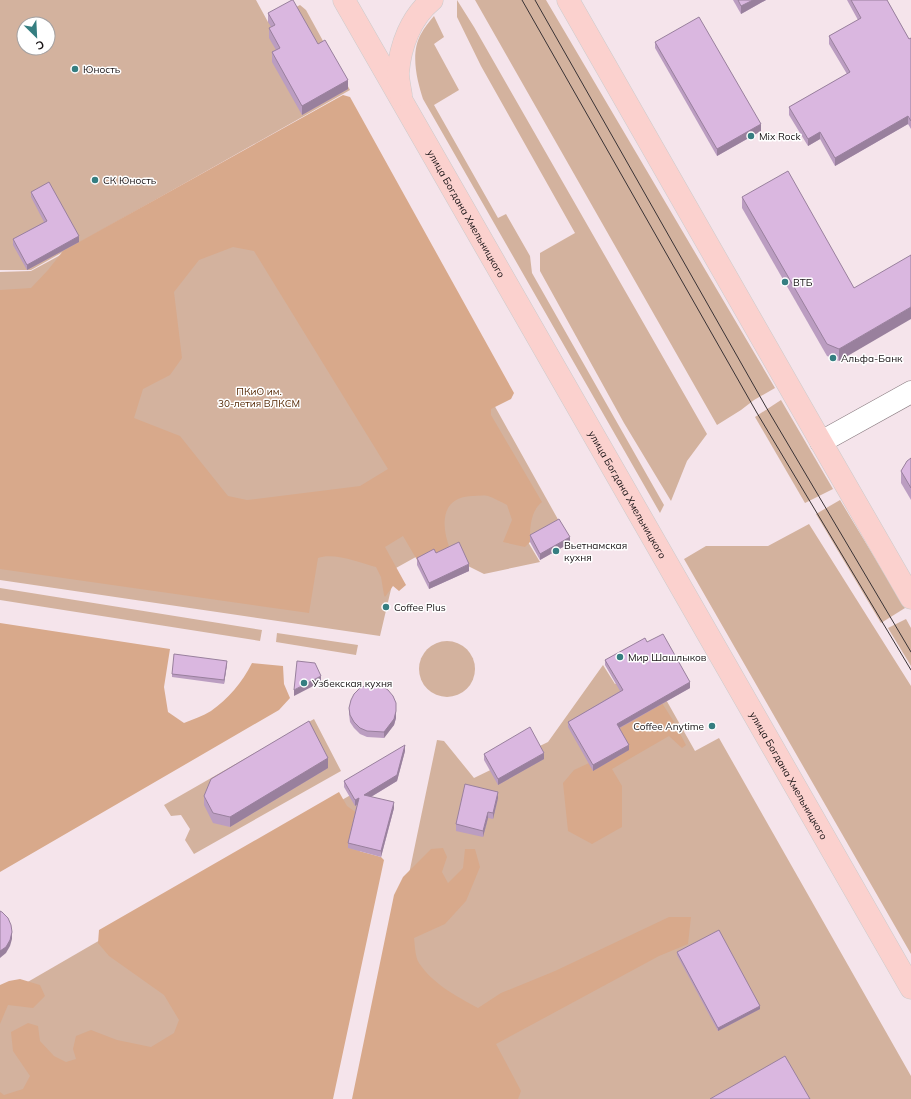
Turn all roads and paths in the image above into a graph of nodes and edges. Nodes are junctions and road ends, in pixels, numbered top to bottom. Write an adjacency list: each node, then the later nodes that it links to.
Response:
1 (344, 0): 4 (main road, улица Богдана Хмельницкого)
2 (432, 0): 4 (main road)
3 (569, 4): 6 (main road)
4 (402, 101): 8 (main road, улица Богдана Хмельницкого)
5 (911, 392): 6 (main road)
6 (821, 442): 7 (main road)
7 (911, 598)
8 (911, 988)

